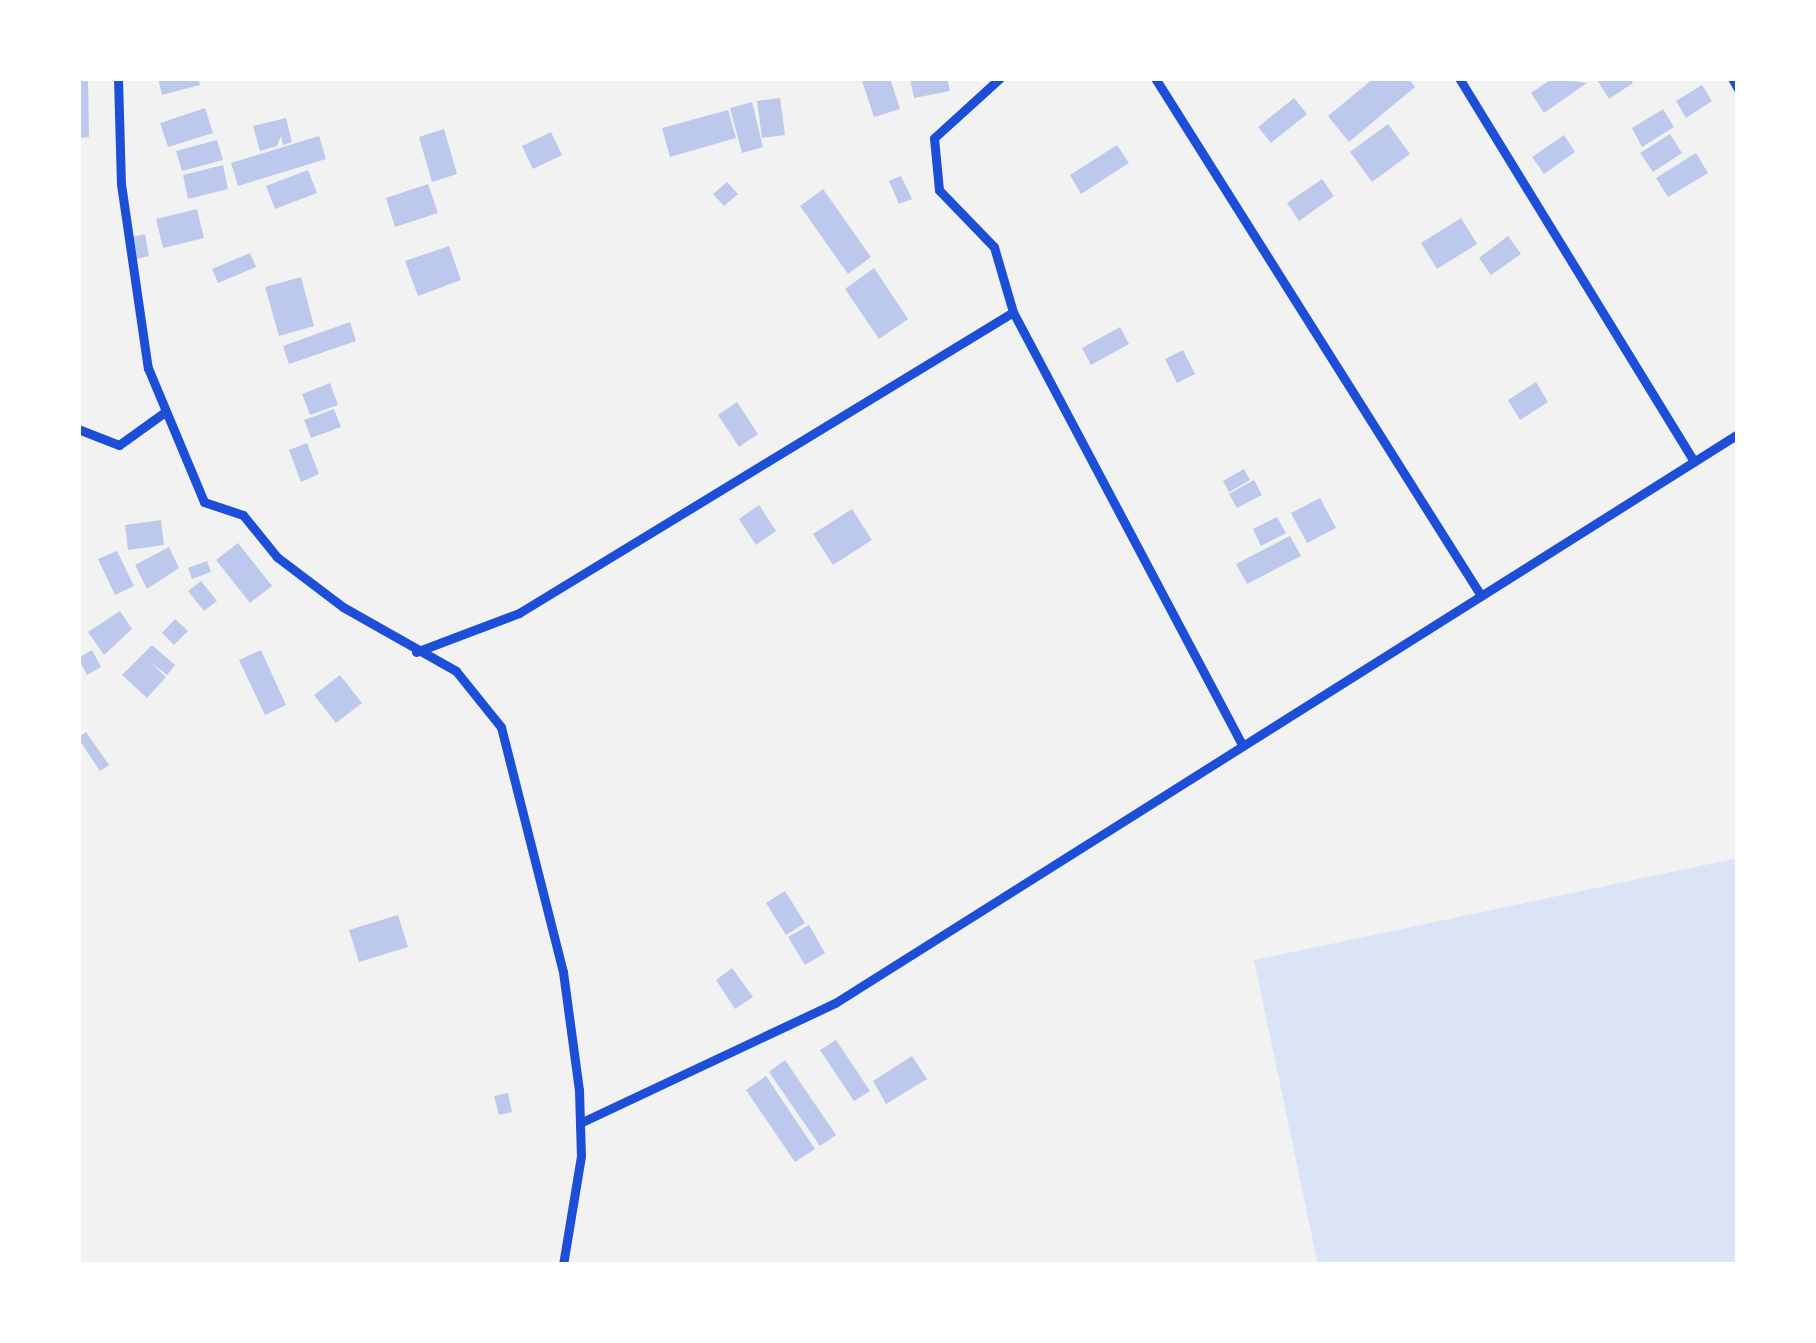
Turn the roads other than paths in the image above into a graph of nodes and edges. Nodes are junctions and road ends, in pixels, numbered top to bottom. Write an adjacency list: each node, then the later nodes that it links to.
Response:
1 (118, 78): 8 (street)
2 (1000, 78): 7 (street)
3 (1155, 78): 12 (street)
4 (1460, 78): 11 (street)
5 (1732, 78): 6 (street)
6 (1738, 89)
7 (1013, 312): 13 (street); 14 (street)
8 (165, 412): 9 (street); 13 (street)
9 (78, 429)
10 (1738, 434): 11 (street)
11 (1694, 462): 12 (street)
12 (1480, 595): 14 (street)
13 (416, 652): 15 (street)
14 (1241, 742): 15 (street)
15 (580, 1123): 16 (street)
16 (563, 1265)

